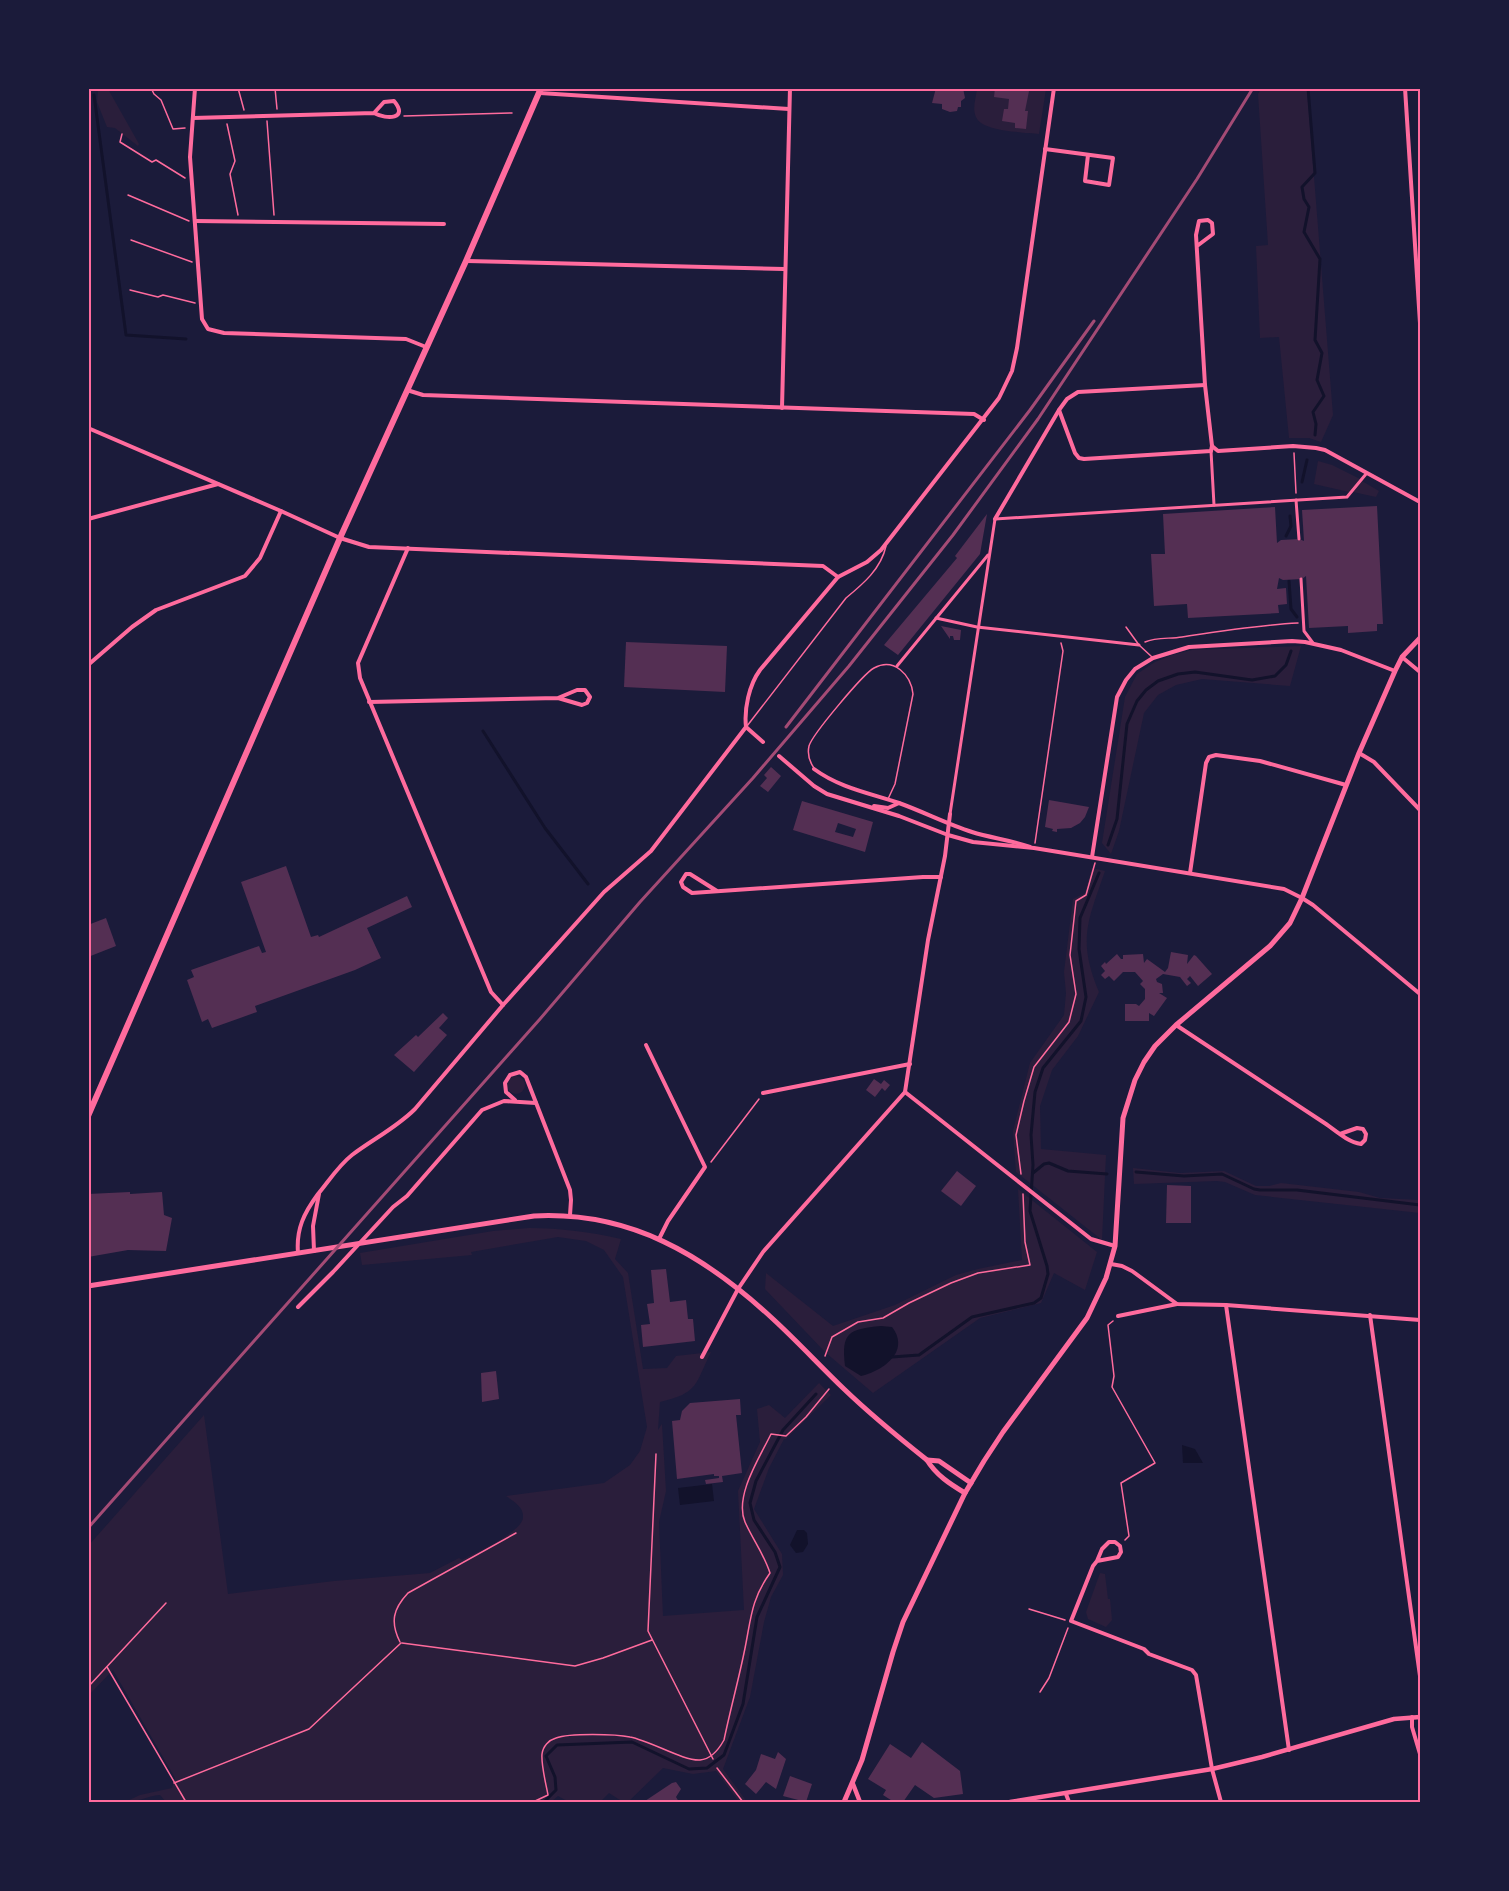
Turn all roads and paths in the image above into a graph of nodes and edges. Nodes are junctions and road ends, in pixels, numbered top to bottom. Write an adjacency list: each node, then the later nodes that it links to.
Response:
1 (151, 88): 18 (path)
2 (195, 88): 16 (street)
3 (238, 88): 14 (path)
4 (275, 88): 13 (path)
5 (790, 88): 9 (street)
6 (1054, 88): 20 (street)
7 (1405, 88): 35 (street)
8 (540, 91): 9 (street); 30 (main road)
9 (789, 109): 32 (street)
10 (374, 113): 12 (street); 12 (street); 13 (street)
11 (512, 113): 12 (path)
12 (397, 115)
13 (277, 116): 15 (street)
14 (246, 117): 15 (street); 17 (street)
15 (266, 117): 25 (path)
16 (193, 118): 17 (street); 18 (street)
17 (226, 118): 24 (path)
18 (191, 128): 22 (street)
19 (122, 134): 22 (path)
20 (1045, 149): 21 (street); 41 (street)
21 (1088, 155): 21 (street)
22 (192, 180): 26 (street)
23 (128, 195): 26 (path)
24 (239, 222): 25 (street); 26 (street)
25 (275, 222): 27 (street)
26 (195, 223): 31 (street)
27 (444, 224)
28 (131, 240): 31 (path)
29 (1197, 246): 29 (street); 37 (street)
30 (465, 261): 32 (street); 36 (main road)
31 (199, 264): 34 (street)
32 (784, 269): 39 (street)
33 (130, 290): 34 (path)
34 (202, 305): 36 (street)
35 (1420, 323)
36 (426, 347): 38 (main road)
37 (1205, 385): 40 (street); 43 (street)
38 (407, 390): 39 (street); 54 (main road)
39 (782, 408): 41 (street)
40 (1059, 410): 45 (street); 53 (street)
41 (984, 420): 56 (street)
42 (88, 428): 47 (street)
43 (1212, 446): 44 (street); 45 (street)
44 (1293, 446): 46 (street); 48 (path)
45 (1210, 452): 50 (street)
46 (1366, 474): 48 (street); 49 (street)
47 (219, 484): 51 (street); 52 (street)
48 (1296, 500): 50 (street); 55 (street)
49 (1420, 502)
50 (1214, 505): 53 (street)
51 (281, 511): 54 (street); 71 (street)
52 (88, 519)
53 (995, 519): 58 (street)
54 (340, 538): 57 (street); 107 (main road)
55 (1299, 539)
56 (886, 544): 59 (street); 77 (lane)
57 (408, 548): 59 (street); 76 (street)
58 (989, 553): 61 (street); 63 (street)
59 (838, 577): 77 (street)
60 (1301, 579): 62 (street)
61 (936, 618): 63 (street); 72 (street)
62 (1304, 622): 67 (street); 68 (path)
63 (977, 627): 65 (street); 89 (street)
64 (1126, 627): 68 (lane)
65 (1058, 636): 68 (street); 92 (path)
66 (1420, 638): 69 (main road)
67 (1314, 644): 70 (street); 73 (street)
68 (1139, 645): 70 (lane)
69 (1402, 657): 73 (main road); 74 (street)
70 (1153, 658): 93 (street)
71 (88, 665)
72 (897, 666)
73 (1395, 671): 79 (main road)
74 (1420, 672)
75 (558, 699): 75 (street); 76 (street)
76 (369, 702): 99 (street)
77 (746, 727): 78 (street); 99 (street)
78 (763, 742)
79 (1359, 753): 82 (main road); 87 (street)
80 (778, 756): 85 (street)
81 (814, 769): 83 (street); 83 (lane)
82 (1347, 785): 94 (street); 97 (main road)
83 (888, 800): 84 (street); 86 (street)
84 (899, 803): 86 (street); 90 (street)
85 (862, 805): 86 (street); 88 (street)
86 (888, 808): 88 (street)
87 (1420, 810)
88 (893, 814): 91 (street)
89 (950, 814): 90 (street)
90 (949, 824): 91 (street); 92 (street)
91 (948, 835): 92 (street); 95 (street)
92 (1034, 848): 93 (street)
93 (1094, 858): 94 (street); 110 (path)
94 (1190, 873): 97 (street)
95 (941, 878): 96 (street); 102 (street)
96 (717, 891): 96 (street)
97 (1302, 897): 98 (street); 100 (main road)
98 (1420, 994)
99 (503, 1005): 111 (street)
100 (1176, 1025): 108 (street); 114 (main road)
101 (646, 1045): 109 (street)
102 (910, 1064): 103 (street); 104 (street)
103 (904, 1092): 110 (street); 119 (street)
104 (763, 1094): 109 (path)
105 (515, 1100): 106 (street); 106 (street); 122 (street)
106 (536, 1103): 112 (street)
107 (88, 1116)
108 (1340, 1134): 108 (street)
109 (705, 1167): 113 (street)
110 (1022, 1184): 114 (street); 126 (path)
111 (319, 1193): 115 (street); 116 (street)
112 (570, 1215): 113 (main road); 115 (main road)
113 (659, 1239): 119 (main road)
114 (1114, 1246): 117 (main road)
115 (316, 1250): 116 (main road)
116 (298, 1253): 118 (main road)
117 (1111, 1264): 120 (street); 131 (main road)
118 (89, 1287)
119 (738, 1289): 127 (street); 130 (main road)
120 (1177, 1304): 121 (street); 123 (street)
121 (1226, 1305): 124 (street); 147 (street)
122 (298, 1307)
123 (1118, 1316): 134 (path)
124 (1370, 1316): 125 (street); 142 (street)
125 (1420, 1320)
126 (825, 1356)
127 (702, 1357)
128 (829, 1389): 149 (path)
129 (656, 1454): 139 (path)
130 (927, 1460): 131 (main road); 132 (main road)
131 (971, 1482): 132 (main road)
132 (965, 1493): 154 (main road)
133 (516, 1533): 140 (path)
134 (1119, 1544): 135 (street); 135 (street)
135 (1097, 1561): 138 (street)
136 (166, 1603): 141 (path)
137 (1029, 1609): 138 (path)
138 (1071, 1621): 144 (path); 152 (street)
139 (652, 1640): 140 (path); 149 (path)
140 (401, 1643): 153 (path)
141 (107, 1667): 143 (path); 153 (path)
142 (1420, 1676)
143 (88, 1686)
144 (1040, 1692)
145 (1412, 1716): 146 (street); 147 (street); 148 (street)
146 (1420, 1717)
147 (1289, 1750): 152 (street)
148 (1420, 1754)
149 (711, 1755): 150 (path); 157 (path)
150 (712, 1759)
151 (717, 1768): 158 (path)
152 (1212, 1769): 155 (street); 163 (street)
153 (174, 1783): 156 (path)
154 (853, 1784): 159 (main road); 160 (street)
155 (1066, 1794): 161 (street); 162 (street)
156 (186, 1803)
157 (533, 1803)
158 (743, 1803)
159 (844, 1803)
160 (860, 1803)
161 (1010, 1803)
162 (1069, 1803)
163 (1221, 1803)

